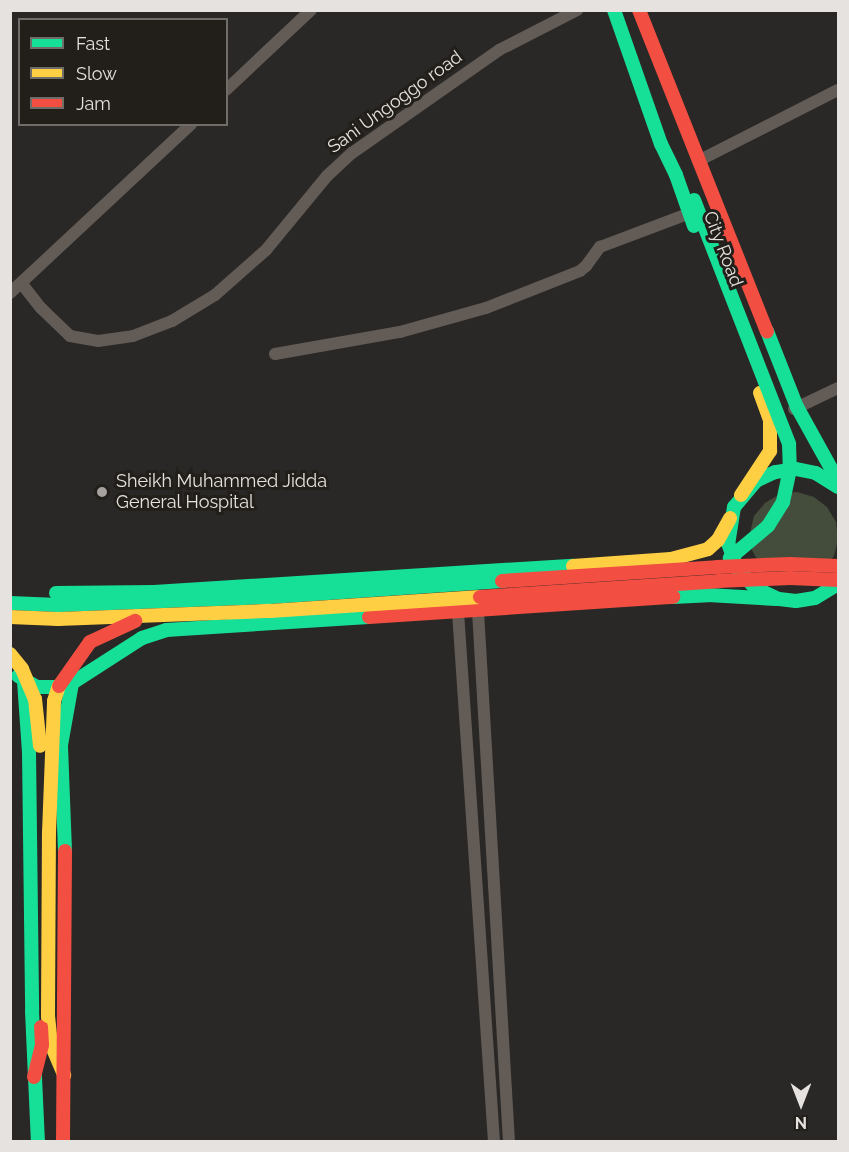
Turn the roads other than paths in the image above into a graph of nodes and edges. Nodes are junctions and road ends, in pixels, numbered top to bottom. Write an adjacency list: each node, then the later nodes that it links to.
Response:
1 (311, 10): 5 (street)
2 (577, 10): 10 (street, Sani Ungoggo road)
3 (614, 10): 9 (main road)
4 (639, 10): 8 (main road, City Road)
5 (228, 88)
6 (838, 90): 8 (street)
7 (188, 126): 10 (street)
8 (698, 161): 14 (main road, City Road)
9 (692, 206): 12 (street); 15 (main road, City Road); 21 (main road, bridge)
10 (22, 284): 11 (street)
11 (10, 294)
12 (275, 354)
13 (838, 388): 14 (street)
14 (797, 407): 15 (street); 16 (main road, City Road)
15 (770, 420): 18 (main road, City Road)
16 (838, 481)
17 (838, 487): 18 (main road)
18 (741, 495): 19 (main road, City Road)
19 (731, 516): 23 (main road, City Road); 26 (main road)
20 (838, 566): 21 (main road, bridge)
21 (717, 567): 29 (main road, bridge)
22 (838, 582): 28 (main road); 33 (main road, bridge)
23 (56, 593): 25 (main road, City Road); 36 (main road)
24 (10, 594): 25 (main road, City Road)
25 (30, 596): 32 (main road)
26 (779, 599): 28 (main road); 30 (main road)
27 (838, 599): 28 (main road)
28 (796, 601)
29 (10, 603)
30 (478, 610): 31 (main road); 44 (street)
31 (458, 612): 36 (main road); 43 (street)
32 (10, 616): 33 (main road, bridge)
33 (146, 616): 38 (main road, bridge)
34 (10, 654): 38 (main road, bridge)
35 (10, 667): 37 (main road)
36 (78, 679): 37 (main road); 39 (main road)
37 (24, 681): 40 (main road)
38 (45, 1016): 39 (main road); 40 (main road)
39 (64, 1076): 42 (main road)
40 (34, 1077): 41 (main road)
41 (38, 1142)
42 (63, 1142)
43 (494, 1142)
44 (509, 1142)

